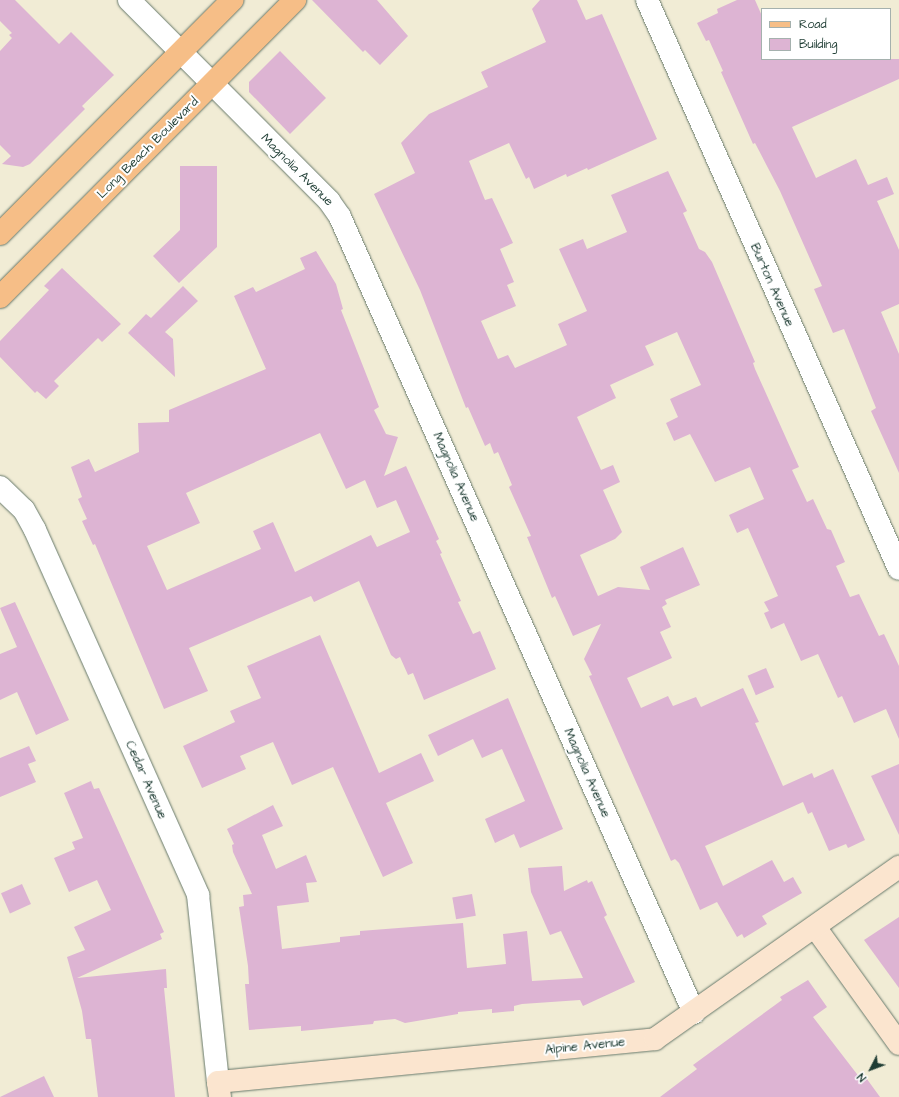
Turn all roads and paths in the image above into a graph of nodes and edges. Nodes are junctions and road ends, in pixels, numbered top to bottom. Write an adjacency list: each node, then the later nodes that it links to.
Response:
1 (129, 0): 5 (street, Magnolia Avenue)
2 (232, 0): 5 (main road)
3 (295, 0): 6 (main road, Long Beach Boulevard)
4 (647, 0): 10 (street, Burton Avenue)
5 (181, 52): 6 (street, Magnolia Avenue); 7 (main road)
6 (212, 84): 8 (main road, Long Beach Boulevard); 13 (street, Magnolia Avenue)
7 (0, 234)
8 (0, 297)
9 (0, 487): 15 (street, Cedar Avenue)
10 (899, 569)
11 (899, 867): 12 (street, Alpine Avenue)
12 (815, 927): 13 (street, Alpine Avenue); 14 (street)
13 (694, 1013): 15 (street, Alpine Avenue)
14 (899, 1044)
15 (219, 1089)

